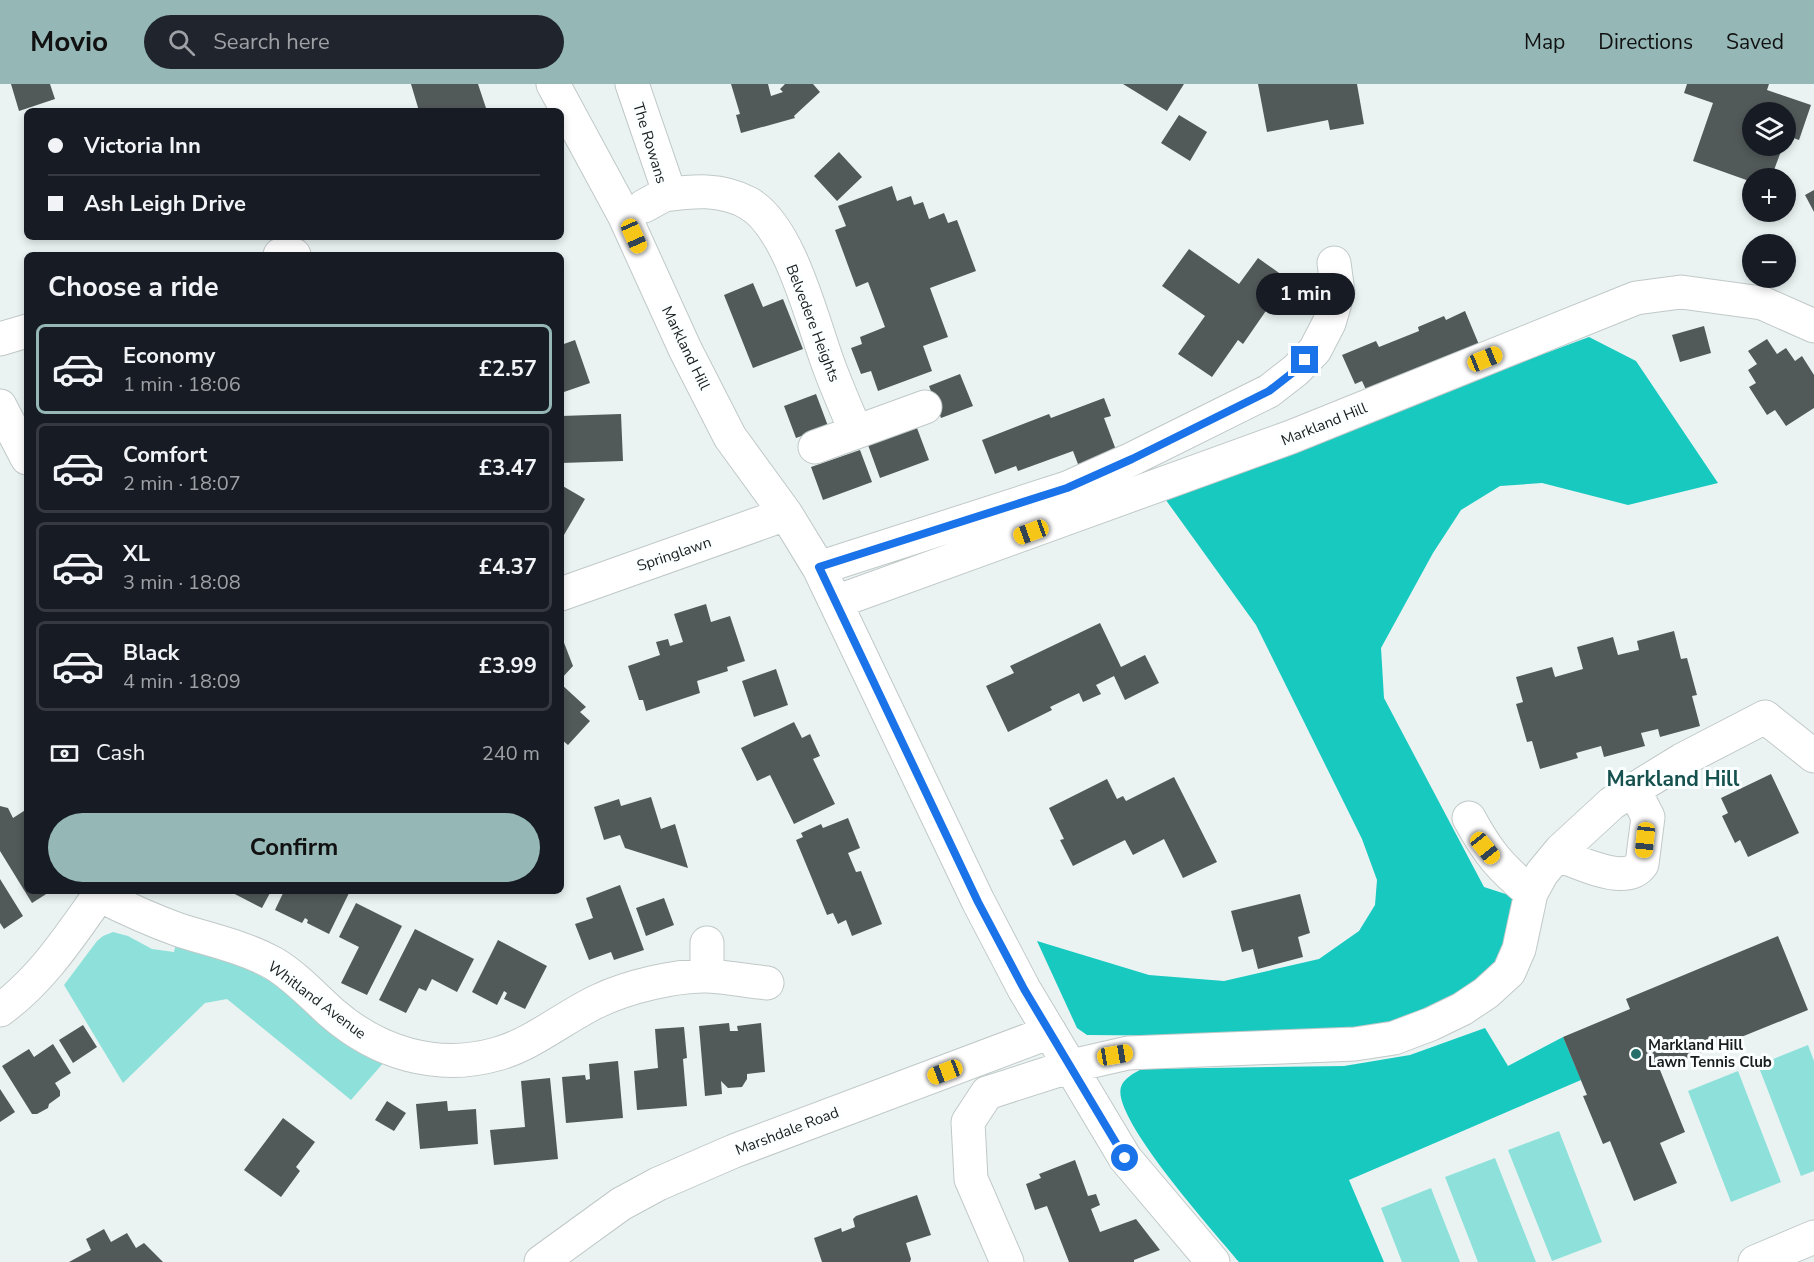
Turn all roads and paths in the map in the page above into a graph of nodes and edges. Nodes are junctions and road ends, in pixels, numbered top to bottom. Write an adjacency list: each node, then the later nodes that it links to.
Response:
1 (553, 84): 4 (street, Markland Hill)
2 (632, 84): 3 (street, The Rowans)
3 (664, 195): 4 (street, The Rowans); 11 (street, Belvedere Heights)
4 (625, 217): 14 (street, Markland Hill)
5 (1334, 263): 15 (street)
6 (1814, 326): 17 (street, Markland Hill)
7 (24, 332): 8 (street)
8 (0, 339)
9 (0, 406): 13 (street)
10 (925, 407): 11 (street)
11 (856, 432): 12 (street)
12 (815, 447)
13 (24, 452)
14 (786, 514): 15 (street, Markland Hill); 16 (street, Springlawn)
15 (819, 567): 17 (street, Markland Hill)
16 (564, 593)
17 (836, 602): 29 (street, Markland Hill)
18 (1814, 756): 19 (street)
19 (1634, 790): 21 (street); 21 (street)
20 (1469, 818): 22 (street)
21 (1558, 855): 22 (street)
22 (1531, 893): 30 (street)
23 (100, 894): 28 (street, Whitland Avenue)
24 (103, 894): 26 (street, Whitland Avenue)
25 (707, 943): 26 (street)
26 (707, 976): 27 (street, Whitland Avenue)
27 (767, 983)
28 (0, 1010)
29 (1050, 1032): 30 (street, Markland Hill); 32 (street, Marshdale Road)
30 (1071, 1066): 33 (street); 34 (street, Markland Hill)
31 (1814, 1237): 35 (street)
32 (541, 1262)
33 (1007, 1262)
34 (1213, 1262)
35 (1755, 1262)

